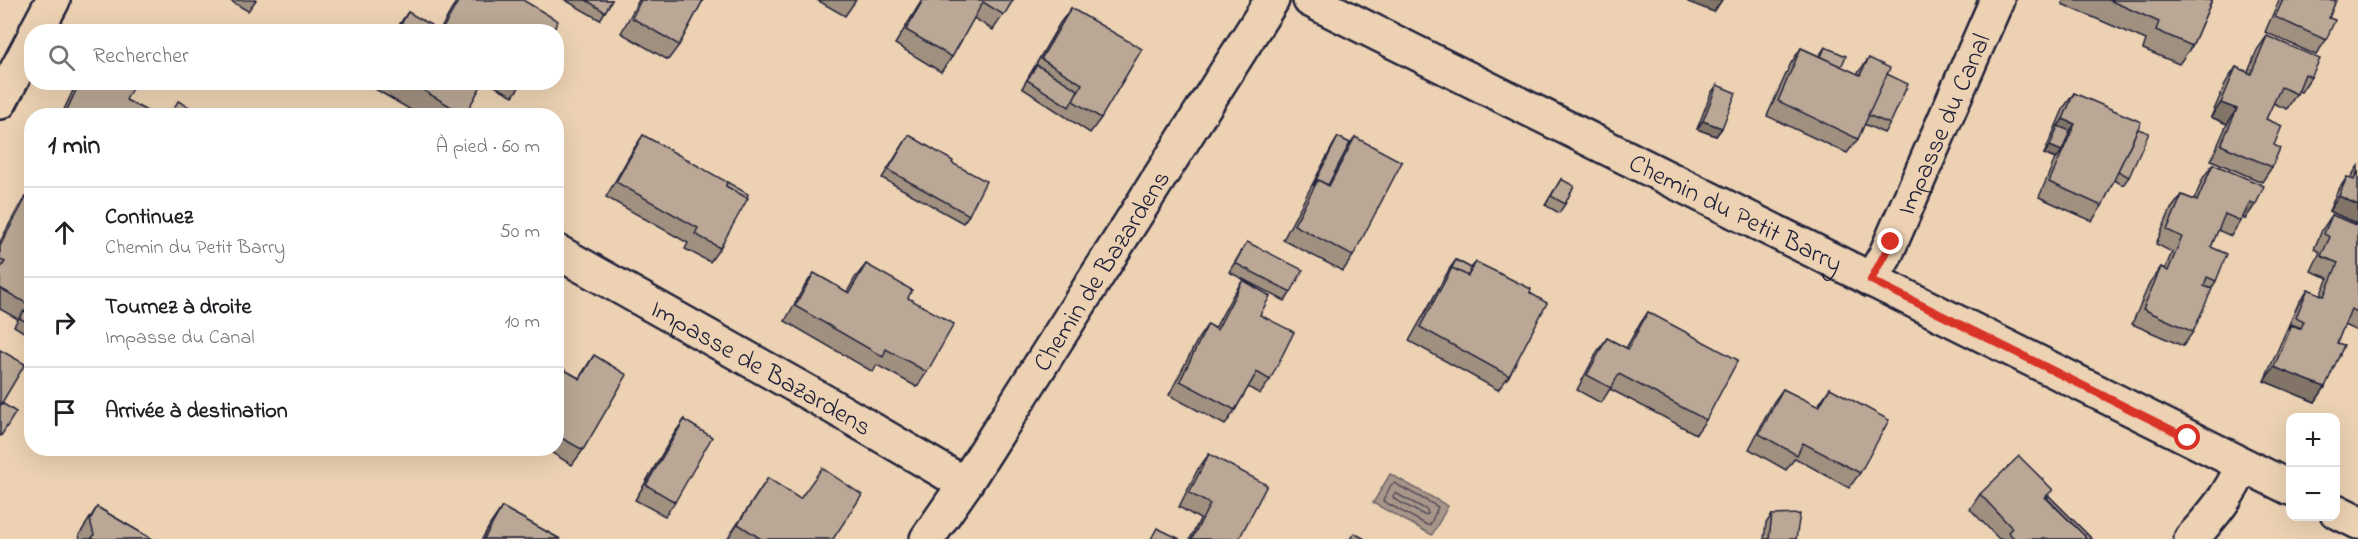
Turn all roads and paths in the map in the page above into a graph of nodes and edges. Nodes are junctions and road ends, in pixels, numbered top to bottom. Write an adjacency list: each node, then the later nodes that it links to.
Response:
1 (53, 0): 5 (street)
2 (1272, 0): 11 (street, Chemin de Bazardens)
3 (1310, 0): 9 (street, Chemin du Petit Barry)
4 (1997, 0): 9 (street, Impasse du Canal)
5 (40, 24)
6 (24, 56): 7 (street)
7 (0, 102)
8 (564, 255): 11 (street, Impasse de Bazardens)
9 (1871, 280): 10 (street, Chemin du Petit Barry)
10 (2243, 465): 12 (street, Chemin du Petit Barry); 16 (street)
11 (965, 484): 15 (street, Chemin de Bazardens)
12 (2286, 486)
13 (2340, 513): 14 (street)
14 (2358, 522)
15 (927, 539)
16 (2191, 539)

